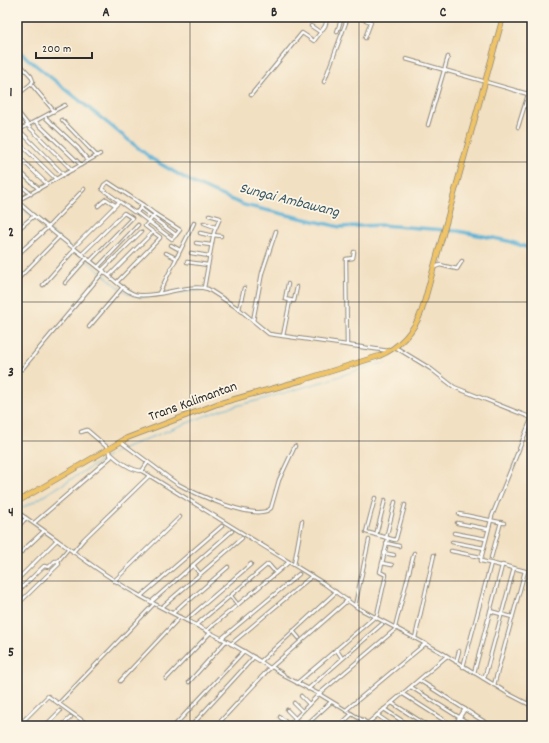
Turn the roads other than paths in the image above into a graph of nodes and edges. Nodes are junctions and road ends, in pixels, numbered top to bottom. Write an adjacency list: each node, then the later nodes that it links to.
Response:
1 (328, 17): 7 (street)
2 (342, 17): 8 (street)
3 (348, 17): 15 (street)
4 (357, 17): 9 (street)
5 (503, 17): 14 (highway)
6 (311, 26): 7 (street)
7 (320, 32): 20 (street)
8 (337, 32)
9 (365, 38)
10 (448, 57): 13 (street)
11 (406, 59): 13 (street)
12 (17, 61): 17 (street)
13 (445, 70): 14 (street); 28 (street)
14 (485, 81): 18 (street); 89 (highway)
15 (324, 82)
16 (532, 82): 18 (street)
17 (31, 84): 19 (street); 23 (street)
18 (528, 94): 29 (street)
19 (17, 95)
20 (251, 95)
21 (65, 105): 23 (street)
22 (17, 111): 27 (street)
23 (54, 111): 27 (street)
24 (46, 118): 34 (street)
25 (62, 120): 34 (street)
26 (36, 122): 35 (street)
27 (27, 125): 30 (street); 37 (street)
28 (428, 126)
29 (518, 127)
30 (17, 131)
31 (23, 134): 38 (street)
32 (17, 141): 39 (street)
33 (17, 155): 41 (street)
34 (88, 160): 35 (street)
35 (81, 165): 37 (street)
36 (17, 169): 42 (street)
37 (72, 170): 38 (street)
38 (64, 174): 39 (street)
39 (56, 179): 41 (street)
40 (17, 182): 44 (street)
41 (47, 184): 42 (street)
42 (39, 189): 44 (street)
43 (84, 189): 61 (street)
44 (31, 194): 45 (street)
45 (17, 201): 54 (street)
46 (119, 202): 47 (street); 48 (street); 51 (street)
47 (115, 205): 49 (street); 74 (street)
48 (144, 205): 50 (street); 52 (street)
49 (98, 206)
50 (140, 208): 51 (street); 55 (street)
51 (136, 212): 56 (street)
52 (156, 214): 55 (street); 67 (street)
53 (210, 215): 60 (street)
54 (34, 216): 61 (street); 62 (street)
55 (152, 218): 56 (street); 67 (street)
56 (149, 222): 65 (street); 67 (street)
57 (194, 223): 75 (street)
58 (204, 223): 60 (street)
59 (138, 225): 88 (street)
60 (215, 227): 68 (street)
61 (47, 228): 70 (street); 80 (street)
62 (17, 230)
63 (276, 231): 104 (street)
64 (141, 232): 90 (street)
65 (153, 232): 91 (street); 93 (street)
66 (200, 233): 68 (street)
67 (176, 235)
68 (213, 235): 69 (street); 73 (street)
69 (221, 236)
70 (59, 237): 74 (street); 92 (street)
71 (196, 243): 73 (street)
72 (170, 245): 75 (street)
73 (211, 245): 81 (street)
74 (74, 249): 79 (street); 96 (street)
75 (180, 250): 82 (street)
76 (354, 252): 107 (street)
77 (166, 253): 82 (street)
78 (191, 253): 81 (street)
79 (82, 254): 83 (street); 84 (street)
80 (17, 255)
81 (209, 256): 87 (street)
82 (176, 258): 101 (street)
83 (86, 259): 84 (street); 94 (street)
84 (90, 261): 88 (street)
85 (462, 261): 89 (street)
86 (187, 262): 87 (street)
87 (208, 265): 99 (street)
88 (98, 267): 90 (street)
89 (434, 267): 108 (highway)
90 (102, 272): 91 (street); 110 (street)
91 (109, 276): 93 (street)
92 (17, 280)
93 (117, 282): 98 (street)
94 (65, 283)
95 (288, 284): 102 (street)
96 (43, 285)
97 (298, 287): 102 (street)
98 (121, 288): 101 (street); 105 (street)
99 (204, 288): 101 (street); 103 (street)
100 (244, 288): 103 (street)
101 (159, 293)
102 (290, 301): 106 (street)
103 (239, 309): 104 (street)
104 (253, 322): 106 (street)
105 (89, 327)
106 (283, 336): 107 (street)
107 (347, 345): 109 (street)
108 (395, 347): 109 (highway); 111 (street)
109 (390, 351): 113 (highway, Trans Kalimantan)
110 (22, 369)
111 (532, 418): 130 (street)
112 (81, 432): 115 (street)
113 (120, 441): 115 (highway, Trans Kalimantan); 117 (street)
114 (295, 446): 117 (street)
115 (107, 449): 116 (street); 122 (highway, Trans Kalimantan)
116 (111, 455): 118 (street); 131 (street)
117 (148, 462): 118 (street)
118 (142, 472): 119 (street)
119 (148, 476): 151 (street); 160 (street)
120 (375, 498): 139 (street)
121 (385, 500): 139 (street)
122 (17, 502)
123 (395, 502): 141 (street)
124 (405, 505): 141 (street)
125 (17, 512): 128 (street)
126 (459, 514): 130 (street)
127 (180, 517): 175 (street)
128 (26, 518): 131 (street); 134 (street)
129 (302, 520): 165 (street)
130 (491, 520): 135 (street); 158 (street)
131 (34, 523): 136 (street)
132 (457, 523): 135 (street)
133 (222, 526): 178 (street)
134 (17, 528)
135 (488, 529): 142 (street)
136 (44, 531): 143 (street); 156 (street)
137 (232, 531): 164 (street)
138 (454, 533): 142 (street)
139 (376, 535): 141 (street)
140 (242, 538): 171 (street)
141 (387, 538): 146 (street)
142 (486, 539): 148 (street)
143 (57, 540): 149 (street); 174 (street)
144 (369, 540): 184 (street)
145 (452, 542): 148 (street)
146 (386, 543): 147 (street); 152 (street)
147 (398, 546)
148 (484, 548): 157 (street)
149 (68, 549): 151 (street); 159 (street)
150 (451, 551): 157 (street)
151 (73, 552): 175 (street)
152 (384, 553): 154 (street); 161 (street)
153 (414, 553): 195 (street)
154 (394, 555)
155 (434, 555): 199 (street)
156 (17, 556)
157 (481, 557): 162 (street)
158 (491, 558)
159 (58, 561): 176 (street); 181 (street)
160 (289, 562): 165 (street); 170 (street)
161 (382, 563): 166 (street); 190 (street)
162 (491, 563): 167 (street); 213 (street)
163 (251, 564): 192 (street)
164 (193, 565): 171 (street); 182 (street)
165 (294, 565): 173 (street)
166 (392, 565)
167 (502, 565): 169 (street); 186 (street)
168 (228, 567): 187 (street)
169 (514, 568): 188 (street); 191 (street)
170 (276, 573): 179 (street); 183 (street)
171 (200, 574): 185 (street)
172 (300, 574): 200 (street)
173 (312, 576): 177 (street); 202 (street)
174 (17, 580)
175 (114, 581): 178 (street)
176 (17, 592)
177 (336, 592): 180 (street); 196 (street)
178 (141, 596): 182 (street)
179 (231, 596): 183 (street); 194 (street)
180 (348, 600): 184 (street); 212 (street)
181 (18, 603)
182 (153, 603): 185 (street); 229 (street)
183 (238, 605): 197 (street)
184 (355, 606): 190 (street)
185 (162, 607): 187 (street)
186 (490, 611): 188 (street); 214 (street)
187 (174, 613): 189 (street)
188 (502, 614): 191 (street); 215 (street)
189 (180, 617): 192 (street); 218 (street)
190 (375, 617): 195 (street); 204 (street)
191 (512, 617): 221 (street)
192 (186, 620): 194 (street)
193 (382, 624): 209 (street)
194 (196, 625): 197 (street)
195 (396, 627): 199 (street); 225 (street)
196 (293, 631): 198 (street); 210 (street)
197 (208, 632): 200 (street); 216 (street)
198 (298, 638)
199 (415, 638): 203 (street)
200 (221, 639): 201 (street)
201 (226, 641): 202 (street); 219 (street)
202 (231, 644): 205 (street)
203 (425, 644): 207 (street); 238 (street)
204 (336, 649): 209 (street); 220 (street)
205 (244, 651): 208 (street); 252 (street)
206 (459, 651): 211 (street)
207 (447, 656): 211 (street); 217 (street)
208 (254, 657): 210 (street); 253 (street)
209 (342, 658): 224 (street)
210 (261, 661): 212 (street)
211 (456, 662): 213 (street)
212 (271, 667): 220 (street); 254 (street)
213 (463, 667): 214 (street)
214 (474, 673): 215 (street)
215 (483, 678): 221 (street)
216 (166, 679)
217 (419, 680): 222 (street); 235 (street)
218 (120, 682)
219 (189, 682)
220 (297, 682): 224 (street)
221 (494, 685): 233 (street)
222 (411, 687): 226 (street); 244 (street)
223 (531, 688): 233 (street)
224 (308, 689): 225 (street)
225 (319, 694): 228 (street); 232 (street)
226 (403, 694): 231 (street); 264 (street)
227 (301, 696): 232 (street)
228 (331, 702): 238 (street); 257 (street)
229 (59, 703): 248 (street); 251 (street)
230 (294, 703): 239 (street)
231 (392, 703): 234 (street); 263 (street)
232 (309, 704): 239 (street)
233 (530, 705)
234 (384, 709): 241 (street); 262 (street)
235 (466, 709): 244 (street); 266 (street)
236 (60, 710): 249 (street)
237 (287, 710): 245 (street)
238 (346, 710): 240 (street)
239 (302, 711): 245 (street)
240 (352, 714): 246 (street); 258 (street)
241 (377, 716): 247 (street); 261 (street)
242 (71, 717): 250 (street)
243 (280, 717): 255 (street)
244 (460, 718): 264 (street); 265 (street)
245 (294, 719): 255 (street); 256 (street)
246 (363, 720): 247 (street); 259 (street)
247 (368, 723): 260 (street)
248 (18, 726)
249 (44, 726)
250 (62, 726)
251 (90, 726)
252 (174, 726)
253 (191, 726)
254 (216, 726)
255 (288, 726)
256 (300, 726)
257 (305, 726)
258 (339, 726)
259 (357, 726)
260 (372, 726)
261 (393, 726)
262 (410, 726)
263 (428, 726)
264 (454, 726)
265 (473, 726)
266 (491, 726)

